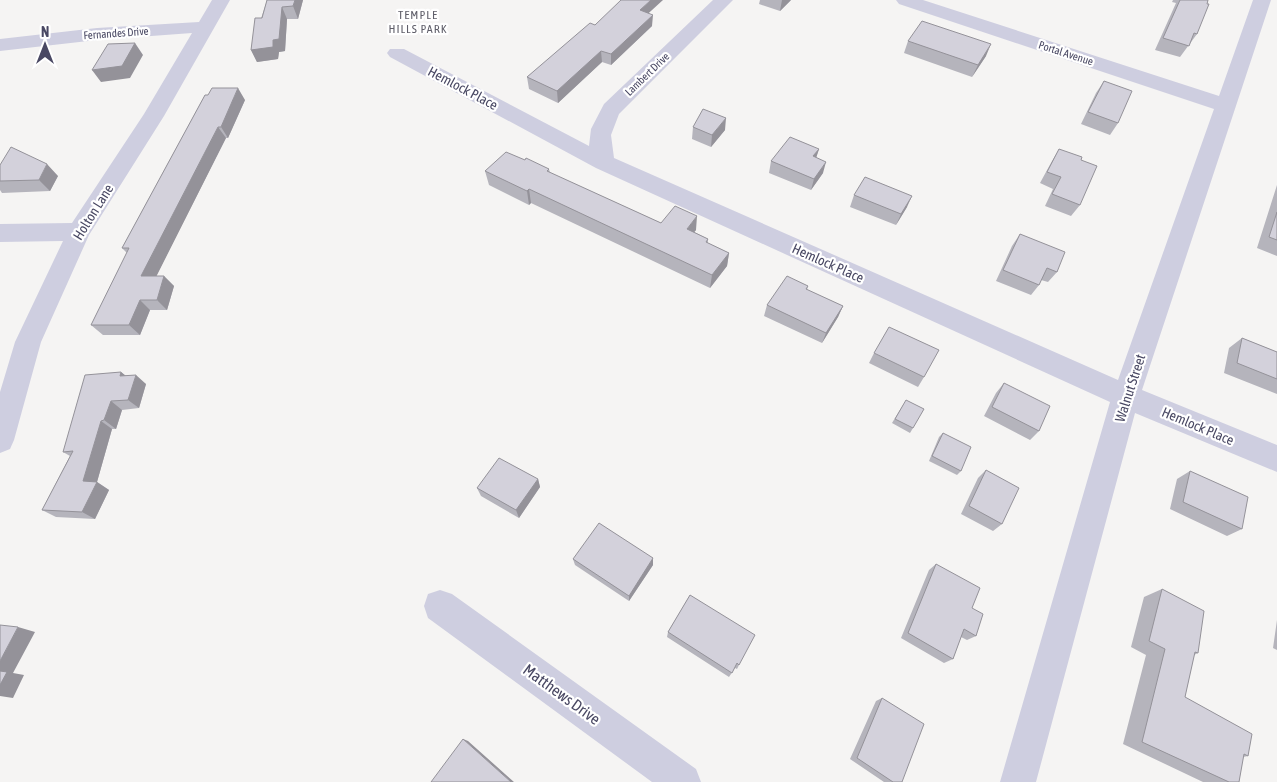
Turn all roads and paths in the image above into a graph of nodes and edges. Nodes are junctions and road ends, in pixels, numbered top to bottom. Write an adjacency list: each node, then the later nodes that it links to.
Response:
1 (221, 0): 5 (street, Holton Lane)
2 (724, 0): 9 (street, Lambert Drive)
3 (905, 0): 8 (street, Portal Avenue)
4 (1262, 0): 8 (street, Walnut Street)
5 (203, 27): 6 (street, Fernandes Drive); 10 (street, Holton Lane)
6 (0, 45)
7 (397, 53): 9 (street, Hemlock Place)
8 (1226, 106): 12 (street, Walnut Street)
9 (604, 163): 12 (street, Hemlock Place)
10 (79, 232): 11 (street); 13 (street, Holton Lane)
11 (0, 233)
12 (1126, 396): 14 (street, Hemlock Place); 17 (street, Walnut Street)
13 (0, 440)
14 (1272, 457)
15 (440, 606): 16 (street, Matthews Drive)
16 (684, 782)
17 (1018, 782)

